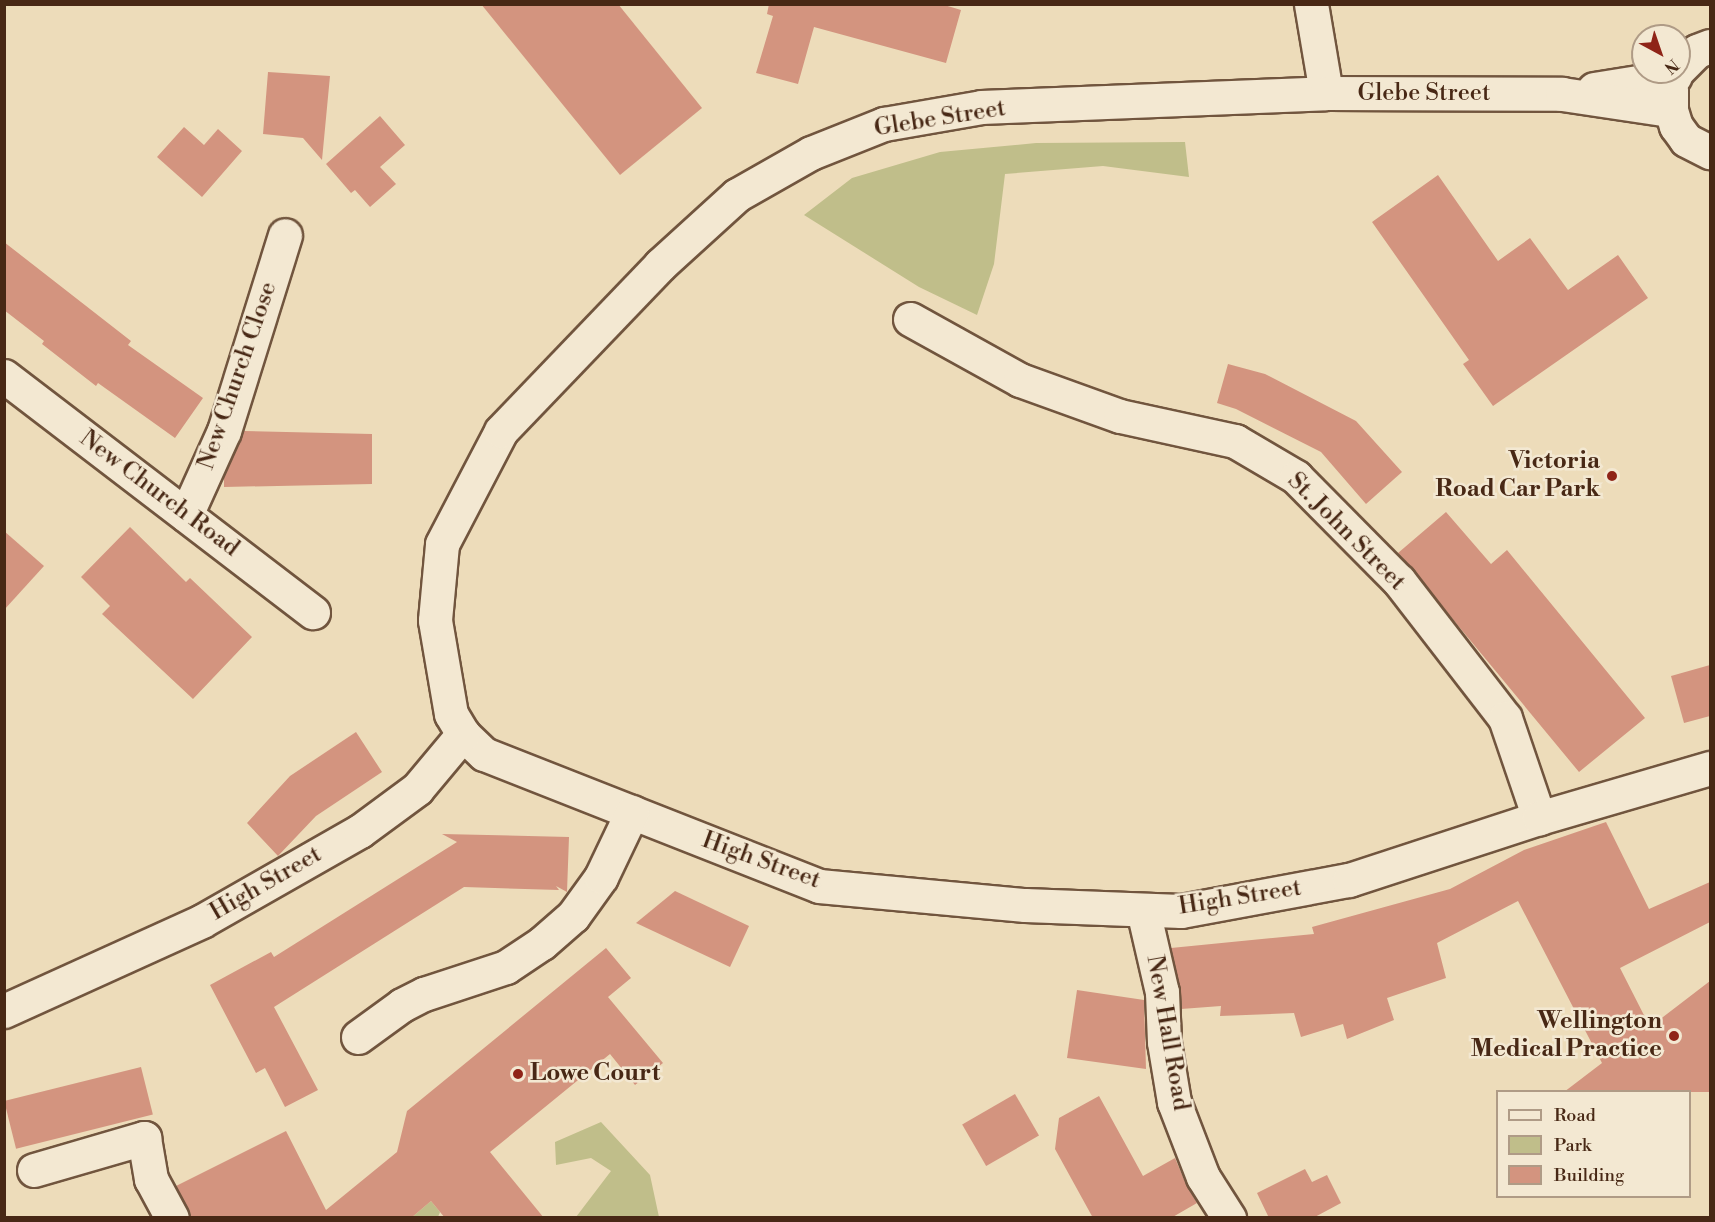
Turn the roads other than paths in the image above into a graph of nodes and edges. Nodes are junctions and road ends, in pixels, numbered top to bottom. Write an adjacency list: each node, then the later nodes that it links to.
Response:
1 (1311, 4): 6 (street)
2 (1710, 46): 3 (street)
3 (1691, 58)
4 (1631, 81): 7 (street, Glebe Street)
5 (1673, 84): 8 (street)
6 (1326, 93): 7 (street, Glebe Street); 15 (street, Glebe Street)
7 (1562, 94): 8 (street, Glebe Street)
8 (1671, 110): 9 (street)
9 (1710, 152)
10 (285, 235): 13 (street, New Church Close)
11 (910, 319): 18 (street, St. John Street)
12 (4, 376): 13 (street, New Church Road)
13 (186, 514): 14 (street, New Church Road)
14 (313, 612)
15 (463, 734): 17 (street, High Street); 20 (street, High Street)
16 (1710, 768): 18 (street, High Street)
17 (632, 812): 19 (street, High Street); 21 (street)
18 (1539, 818): 19 (street, High Street)
19 (1143, 910): 24 (street, New Hall Road)
20 (4, 1011)
21 (358, 1037)
22 (34, 1170): 23 (street)
23 (172, 1218)
24 (1229, 1218)

